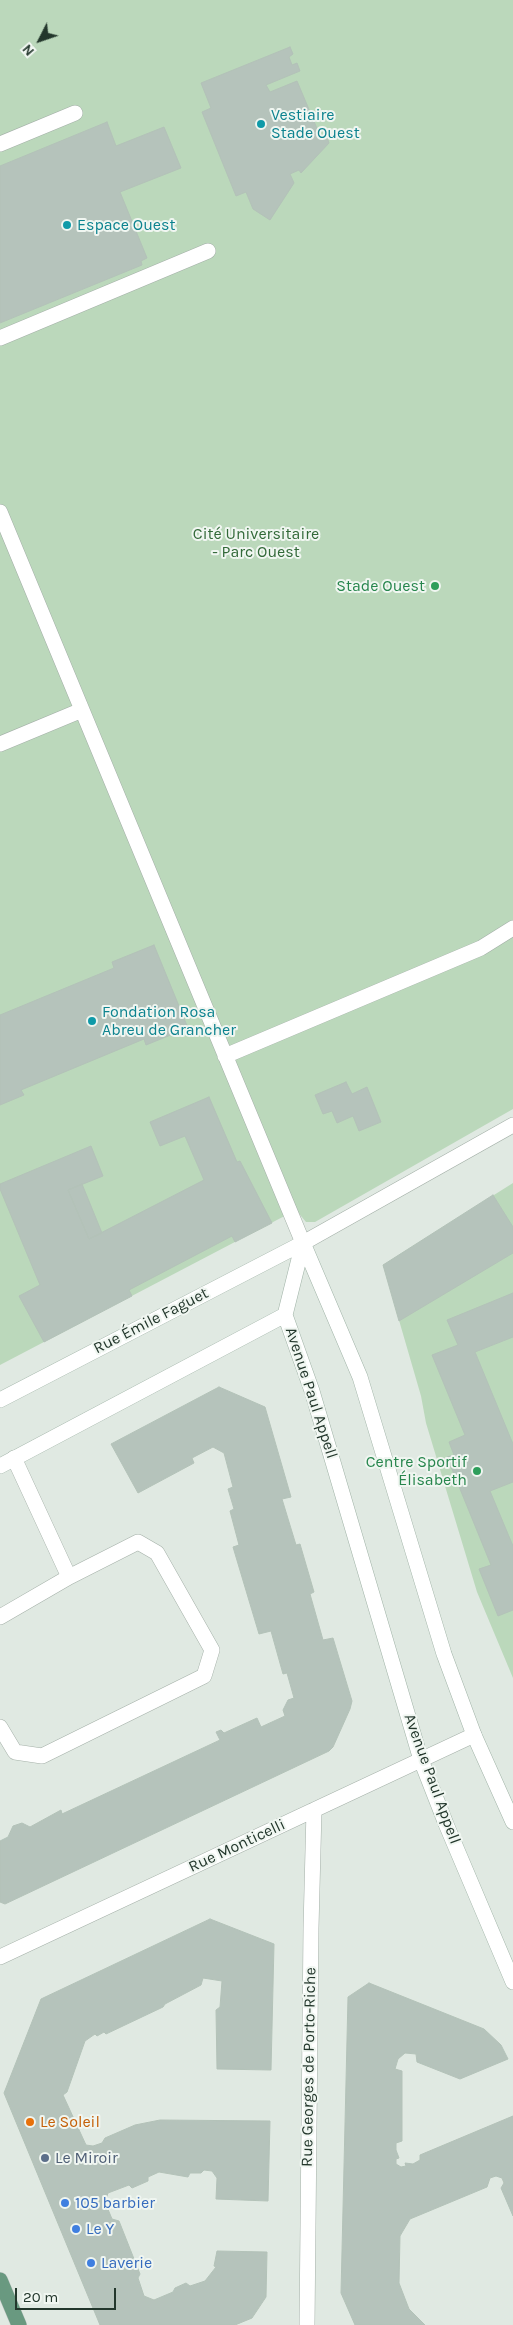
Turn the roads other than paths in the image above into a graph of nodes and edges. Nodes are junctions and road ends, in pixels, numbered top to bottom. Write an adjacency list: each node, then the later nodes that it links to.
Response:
1 (75, 113): 2 (street)
2 (0, 144)
3 (208, 251): 4 (street)
4 (0, 338)
5 (0, 512): 6 (street)
6 (82, 710): 7 (street); 9 (street)
7 (0, 744)
8 (513, 928): 9 (street)
9 (225, 1056): 11 (street)
10 (513, 1125): 11 (street, Rue Émile Faguet)
11 (303, 1243): 12 (street, Avenue Paul Appell); 13 (street, Rue Émile Faguet); 19 (street)
12 (285, 1315): 14 (street); 20 (street, Avenue Paul Appell)
13 (0, 1400)
14 (14, 1458): 15 (street); 16 (street)
15 (0, 1466)
16 (69, 1577): 17 (street); 18 (street)
17 (0, 1617)
18 (0, 1726)
19 (474, 1735): 20 (street, Rue Monticelli); 22 (street)
20 (421, 1760): 21 (street, Rue Monticelli); 24 (street, Avenue Paul Appell)
21 (314, 1810): 23 (street, Rue Monticelli); 27 (street, Rue Georges de Porto-Riche)
22 (513, 1822)
23 (0, 1957)
24 (513, 1982)
25 (0, 2280): 26 (main road)
26 (19, 2325)
27 (307, 2325)

